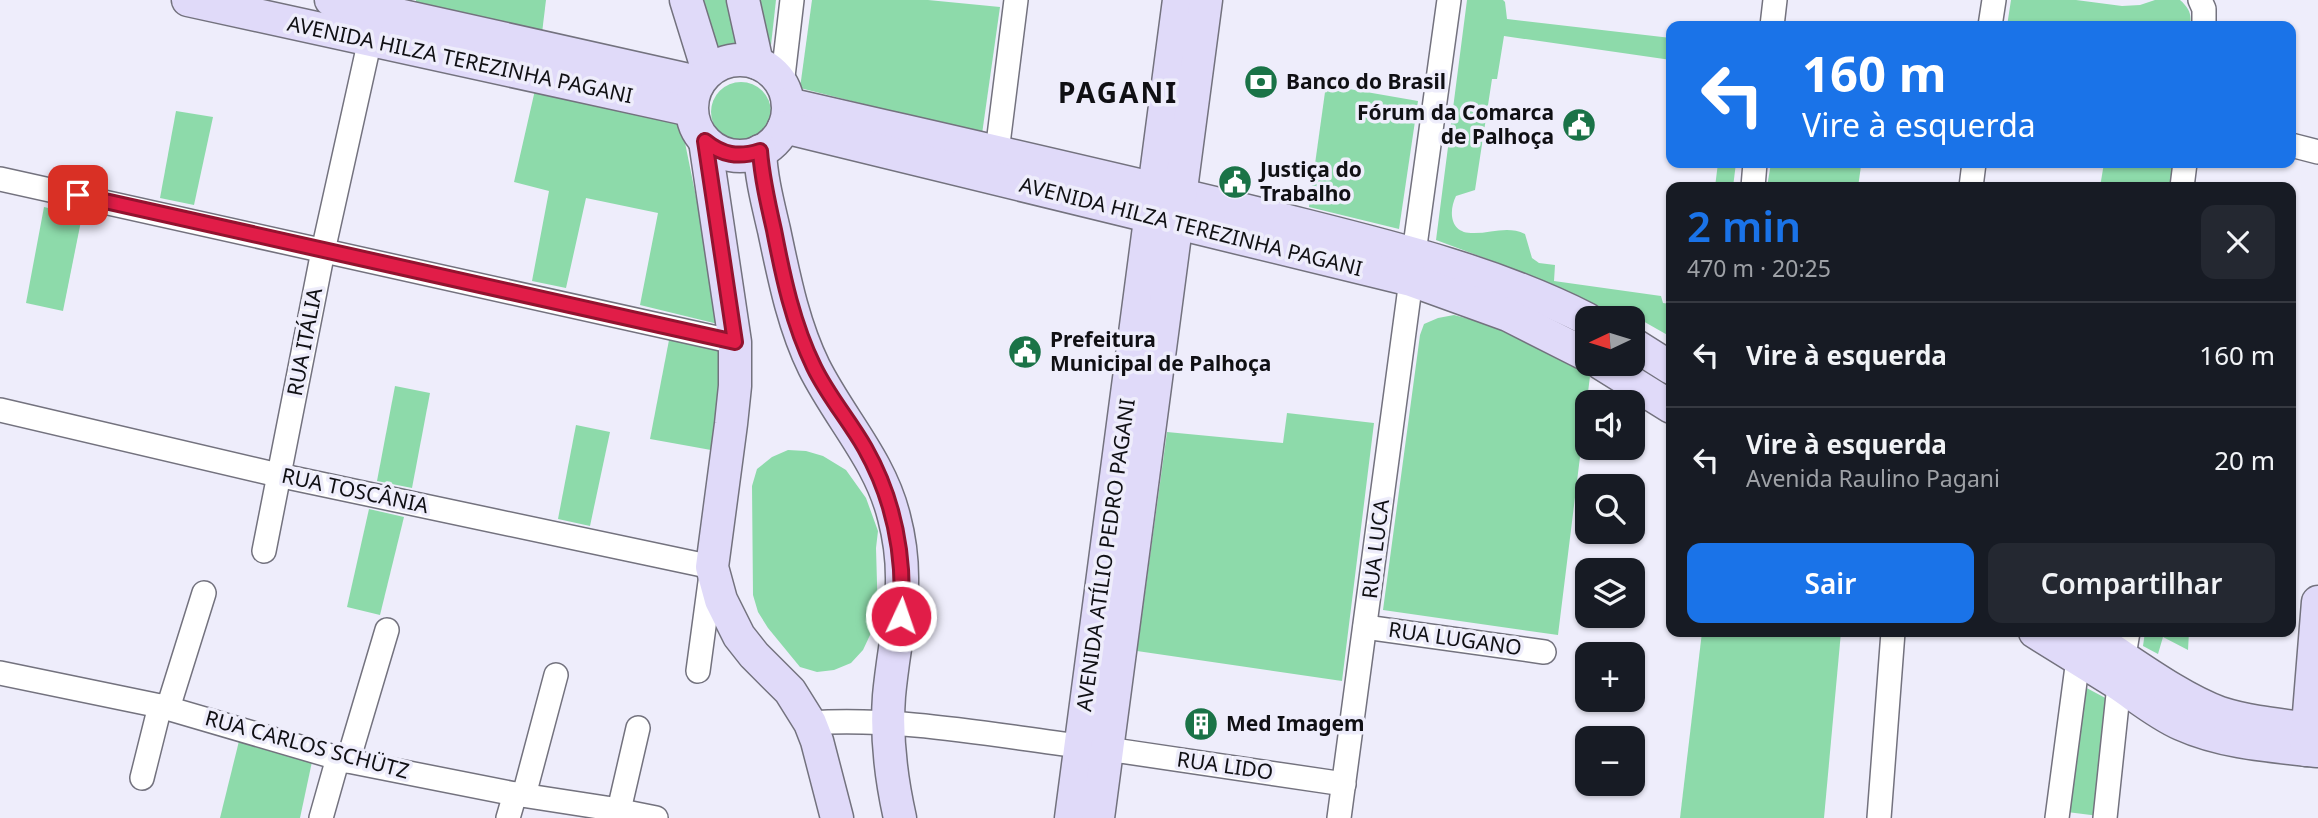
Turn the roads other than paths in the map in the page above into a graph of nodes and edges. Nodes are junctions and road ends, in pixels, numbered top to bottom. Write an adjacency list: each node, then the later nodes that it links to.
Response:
1 (188, 0): 17 (main road, AVENIDA HILZA TEREZINHA PAGANI)
2 (331, 0): 13 (main road, AVENIDA HILZA TEREZINHA PAGANI)
3 (686, 0): 19 (main road)
4 (743, 0): 18 (main road)
5 (792, 0): 20 (street)
6 (1016, 0): 24 (street)
7 (1179, 0): 27 (main road, AVENIDA ATÍLIO PEDRO PAGANI)
8 (1206, 0): 27 (main road, AVENIDA ATÍLIO PEDRO PAGANI)
9 (1449, 0): 29 (street, RUA LUCA)
10 (1775, 0): 14 (street)
11 (1994, 0): 15 (street)
12 (2200, 0): 16 (street)
13 (376, 10): 17 (street, RUA ITÁLIA); 19 (main road, AVENIDA HILZA TEREZINHA PAGANI)
14 (1773, 21)
15 (1991, 21)
16 (2204, 21)
17 (370, 41): 19 (main road, AVENIDA HILZA TEREZINHA PAGANI); 28 (street, RUA ITÁLIA)
18 (757, 63): 19 (main road); 20 (main road)
19 (699, 88): 21 (main road)
20 (784, 106): 23 (main road); 24 (main road, AVENIDA HILZA TEREZINHA PAGANI); 27 (main road, AVENIDA HILZA TEREZINHA PAGANI)
21 (705, 141): 23 (main road); 31 (main road)
22 (2296, 146): 25 (street)
23 (760, 151): 54 (main road)
24 (997, 152): 27 (main road, AVENIDA HILZA TEREZINHA PAGANI)
25 (2318, 152)
26 (0, 179): 28 (street)
27 (1166, 206): 29 (main road, AVENIDA HILZA TEREZINHA PAGANI); 58 (main road, AVENIDA ATÍLIO PEDRO PAGANI)
28 (323, 251): 31 (street); 38 (street, RUA ITÁLIA)
29 (1412, 266): 30 (main road, AVENIDA HILZA TEREZINHA PAGANI); 32 (main road, AVENIDA HILZA TEREZINHA PAGANI); 43 (street, RUA LUCA)
30 (1575, 314)
31 (735, 342): 40 (main road)
32 (1575, 349)
33 (1645, 352): 34 (main road)
34 (1666, 366)
35 (1623, 376): 36 (main road)
36 (1666, 400)
37 (0, 410): 38 (street, RUA TOSCÂNIA)
38 (278, 475): 39 (street, RUA ITÁLIA); 40 (street, RUA TOSCÂNIA)
39 (264, 551)
40 (712, 567): 50 (street); 55 (main road)
41 (204, 593): 53 (street)
42 (2318, 601): 57 (main road)
43 (1365, 627): 48 (street, RUA LUGANO); 61 (street, RUA LUCA)
44 (387, 630): 59 (street)
45 (1893, 637): 72 (street)
46 (2053, 637): 47 (main road)
47 (2081, 645): 49 (main road); 73 (street)
48 (1544, 652)
49 (2124, 658): 57 (main road); 74 (street)
50 (698, 671)
51 (0, 673): 53 (street, RUA CARLOS SCHÜTZ)
52 (556, 675): 62 (street)
53 (164, 707): 59 (street, RUA CARLOS SCHÜTZ); 60 (street)
54 (888, 722): 55 (street); 58 (street); 68 (main road)
55 (810, 723): 67 (main road)
56 (638, 728): 63 (street)
57 (2310, 743)
58 (1094, 748): 61 (street, RUA LIDO); 69 (main road, AVENIDA ATÍLIO PEDRO PAGANI); 70 (main road, AVENIDA ATÍLIO PEDRO PAGANI)
59 (343, 760): 62 (street, RUA CARLOS SCHÜTZ); 64 (street)
60 (142, 778)
61 (1344, 783): 71 (street, RUA LUCA)
62 (519, 794): 63 (street, RUA CARLOS SCHÜTZ); 65 (street)
63 (610, 812): 66 (street, RUA CARLOS SCHÜTZ)
64 (321, 818)
65 (508, 818)
66 (656, 818)
67 (837, 818)
68 (900, 818)
69 (1071, 818)
70 (1098, 818)
71 (1339, 818)
72 (1879, 818)
73 (2057, 818)
74 (2105, 818)

